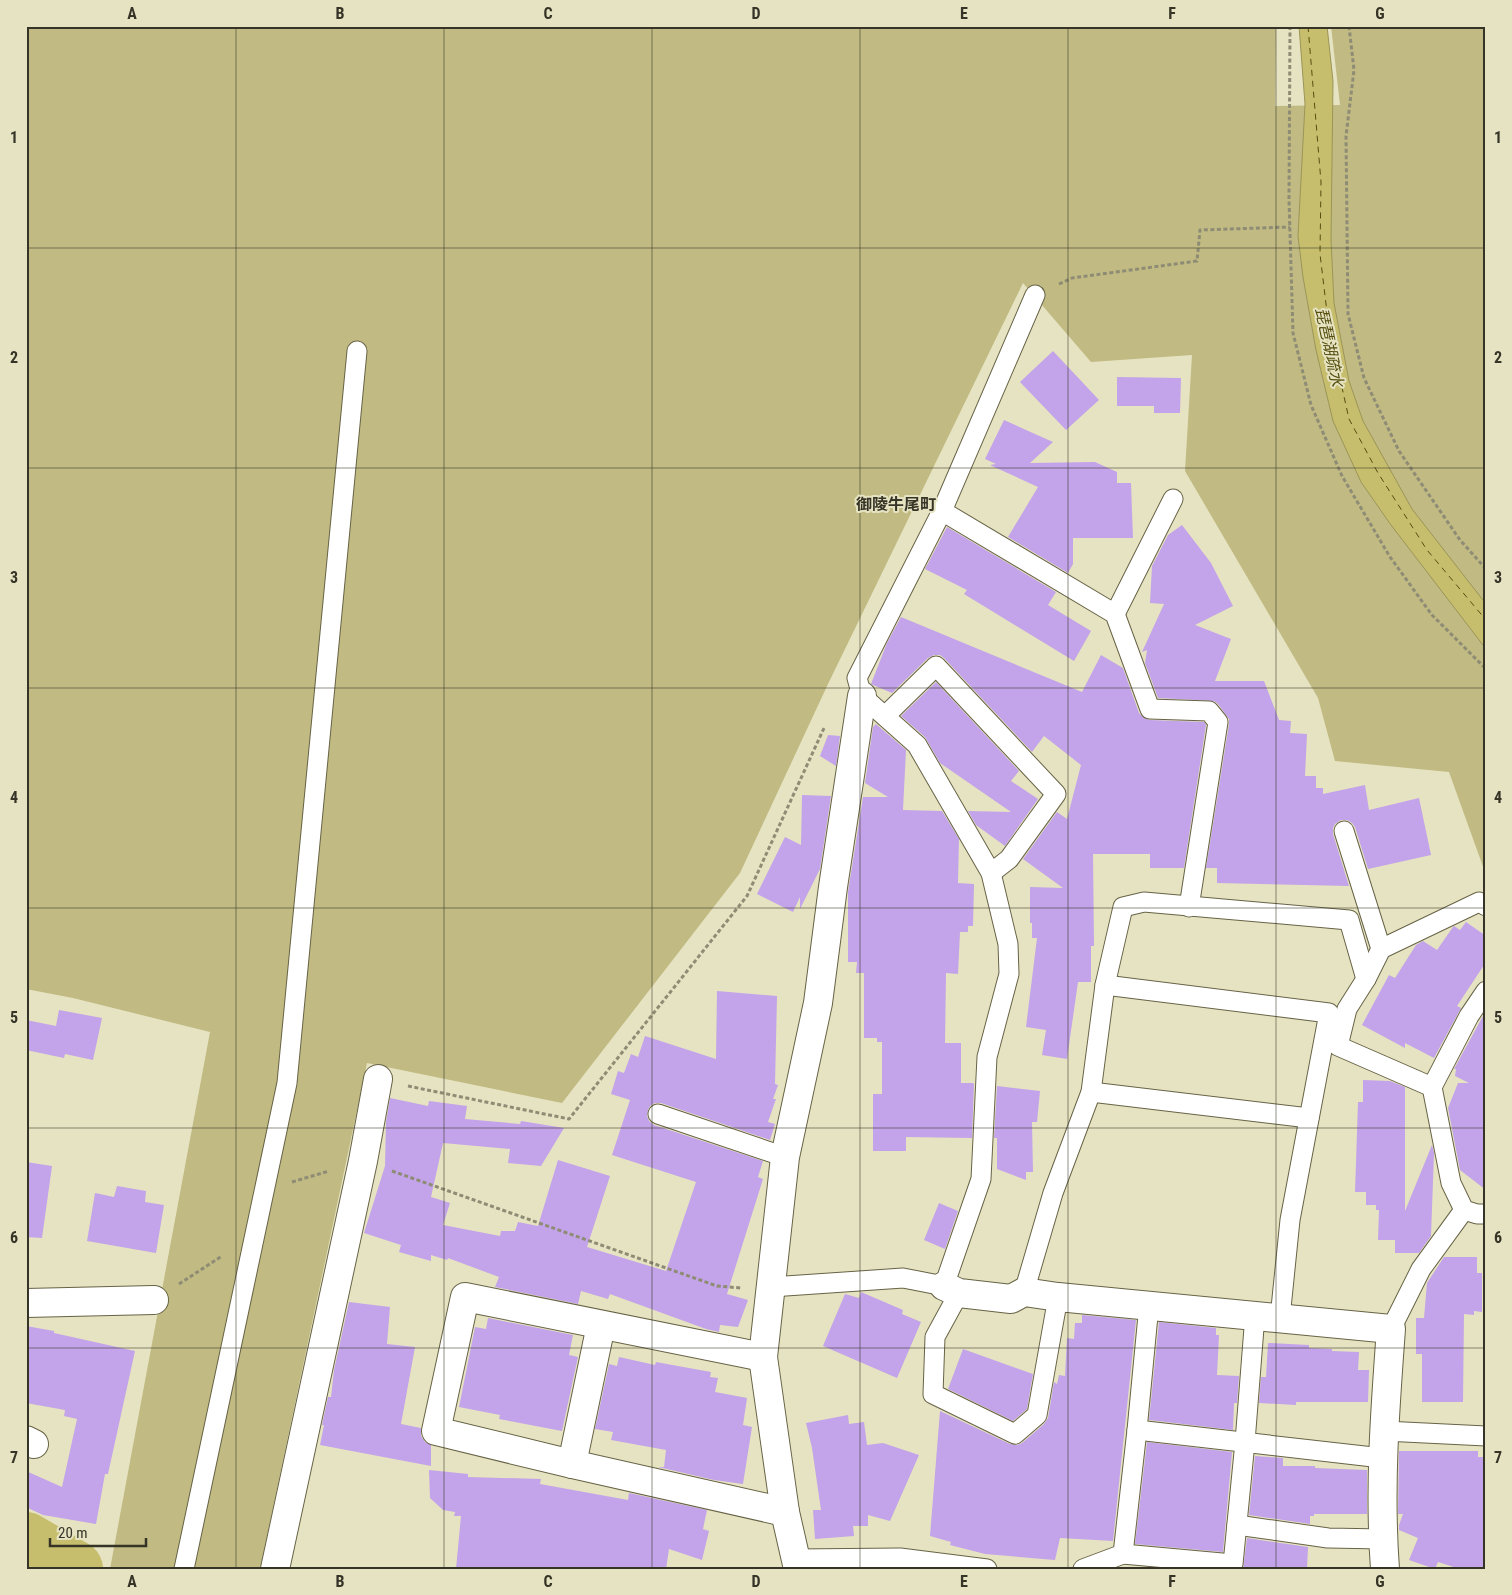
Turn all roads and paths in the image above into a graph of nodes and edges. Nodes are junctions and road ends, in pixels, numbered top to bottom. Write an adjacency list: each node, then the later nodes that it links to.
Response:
1 (1290, 26): 3 (path)
2 (1349, 26): 9 (path)
3 (1290, 227): 4 (path); 11 (path)
4 (1072, 278)
5 (1035, 295): 8 (lane)
6 (357, 351): 30 (lane)
7 (1173, 499): 10 (lane)
8 (942, 511): 10 (lane); 12 (lane)
9 (1486, 568)
10 (1115, 614): 18 (lane)
11 (1486, 669)
12 (862, 696): 13 (lane); 28 (street)
13 (885, 716): 16 (lane); 16 (lane)
14 (825, 728): 23 (path)
15 (1344, 830): 19 (lane)
16 (991, 873): 35 (lane)
17 (1486, 906): 19 (lane)
18 (1189, 907): 20 (lane); 21 (lane)
19 (1381, 948): 20 (lane)
20 (1366, 979): 24 (lane)
21 (1106, 985): 25 (lane); 27 (lane)
22 (1486, 991): 24 (lane)
23 (378, 1079): 29 (street)
24 (1432, 1088): 31 (lane)
25 (1091, 1092): 27 (lane); 36 (lane)
26 (658, 1114): 28 (lane)
27 (1308, 1118): 41 (lane)
28 (785, 1157): 34 (street)
29 (363, 1161): 30 (path); 34 (path); 57 (street)
30 (264, 1191): 33 (lane)
31 (1464, 1210): 32 (lane); 43 (lane)
32 (1486, 1214)
33 (254, 1235): 38 (path); 56 (lane)
34 (771, 1287): 35 (lane); 44 (street)
35 (952, 1290): 36 (street); 37 (lane)
36 (1024, 1292): 37 (street)
37 (1058, 1297): 40 (street)
38 (154, 1300): 39 (street)
39 (26, 1304)
40 (1149, 1305): 41 (street); 45 (lane)
41 (1268, 1317): 43 (street); 48 (lane)
42 (601, 1325): 44 (street); 50 (street); 50 (street)
43 (1391, 1329): 46 (street)
44 (763, 1357): 51 (street)
45 (1137, 1430): 48 (lane); 54 (lane)
46 (1384, 1431): 47 (lane); 49 (street)
47 (1486, 1436)
48 (1245, 1442): 49 (lane); 52 (lane)
49 (1382, 1458): 53 (street)
50 (572, 1464): 51 (street)
51 (785, 1512): 55 (street)
52 (1237, 1525): 53 (lane); 54 (lane)
53 (1383, 1539): 60 (street)
54 (1123, 1554): 59 (lane)
55 (797, 1564): 58 (lane)
56 (184, 1569)
57 (275, 1569)
58 (987, 1569)
59 (1083, 1569)
60 (1385, 1569)

